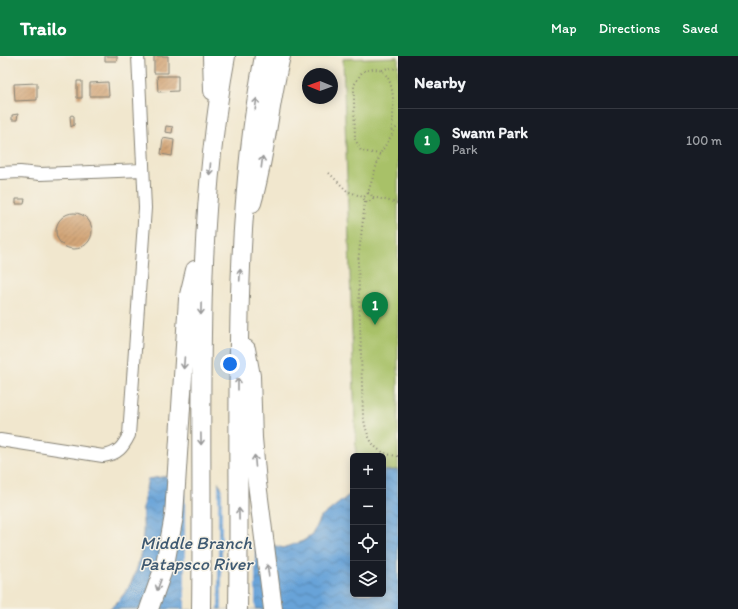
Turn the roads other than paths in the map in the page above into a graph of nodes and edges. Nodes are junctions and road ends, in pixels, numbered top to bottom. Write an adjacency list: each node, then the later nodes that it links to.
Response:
1 (138, 56): 7 (lane)
2 (212, 56): 6 (highway)
3 (226, 56): 6 (highway)
4 (264, 56): 10 (highway, one-way to 4)
5 (281, 56): 10 (highway, one-way to 5)
6 (215, 130): 9 (highway, one-way to 9)
7 (143, 170): 8 (lane); 12 (lane)
8 (0, 173)
9 (205, 228): 13 (highway, one-way to 13); 14 (highway, one-way to 14)
10 (242, 240): 11 (highway, one-way to 10)
11 (238, 311): 15 (highway, one-way to 11); 16 (highway, one-way to 11)
12 (0, 440)
13 (201, 604)
14 (149, 609)
15 (238, 609)
16 (273, 609)

